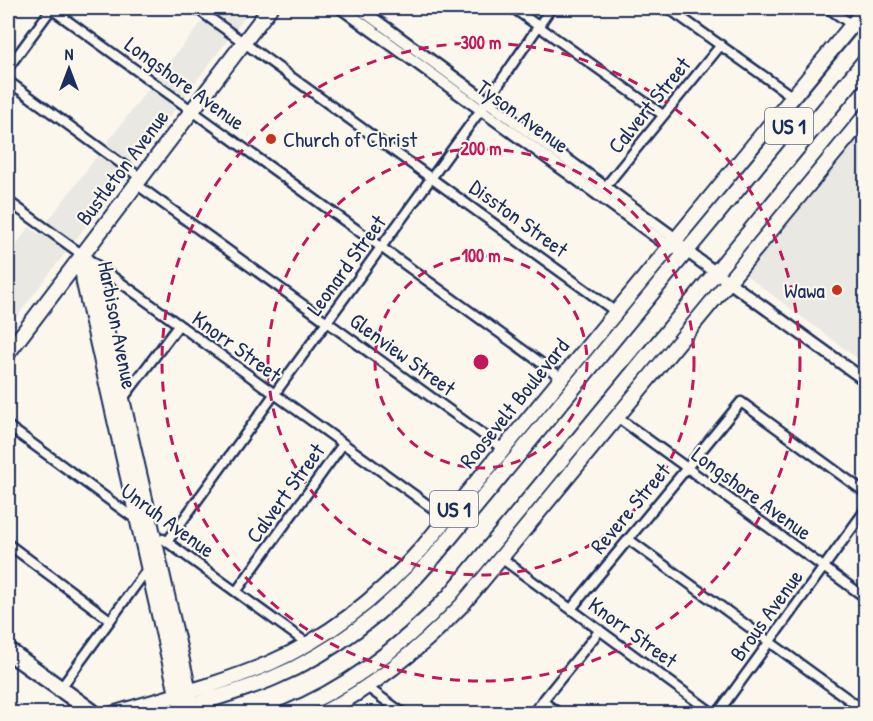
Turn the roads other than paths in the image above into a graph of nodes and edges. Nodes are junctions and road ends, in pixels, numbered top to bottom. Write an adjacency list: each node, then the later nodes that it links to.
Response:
1 (51, 8): 18 (street); 23 (street, Longshore Avenue)
2 (195, 8): 16 (street, Disston Street)
3 (270, 8): 16 (main road, Bustleton Avenue)
4 (340, 8): 22 (street, Tyson Avenue)
5 (359, 8): 22 (street, Tyson Avenue)
6 (513, 8): 14 (street)
7 (551, 8): 14 (street, Leonard Street)
8 (668, 8): 12 (street)
9 (686, 8): 12 (street)
10 (828, 8): 13 (street)
11 (866, 8): 13 (main road, Roosevelt Boulevard / US 1)
12 (679, 16): 17 (street)
13 (852, 25): 21 (main road, Roosevelt Boulevard / US 1)
14 (538, 26): 22 (street, Leonard Street); 25 (street)
15 (866, 34): 29 (main road, Roosevelt Boulevard / US 1)
16 (244, 42): 23 (main road, Bustleton Avenue); 27 (street, Disston Street)
17 (721, 45): 21 (street); 25 (street, Calvert Street)
18 (8, 68)
19 (8, 81): 28 (street, Glenview Street)
20 (866, 90): 36 (main road, US 1)
21 (793, 97): 29 (main road); 32 (main road, Roosevelt Boulevard / US 1)
22 (485, 105): 26 (street, Tyson Avenue); 27 (street, Leonard Street)
23 (192, 111): 28 (main road, Bustleton Avenue); 33 (street, Longshore Avenue)
24 (866, 114): 37 (main road, US 1)
25 (663, 115): 30 (street, Calvert Street)
26 (583, 177): 30 (street, Tyson Avenue); 32 (street, Tyson Avenue)
27 (431, 178): 33 (street, Leonard Street); 38 (street, Disston Street)
28 (138, 181): 35 (main road, Bustleton Avenue); 39 (street, Glenview Street)
29 (741, 183): 34 (main road, Roosevelt Boulevard / US 1)
30 (605, 187): 32 (street, Tyson Avenue)
31 (8, 201): 35 (street, Knorr Street)
32 (673, 243): 34 (street, Tyson Avenue); 38 (main road, Roosevelt Boulevard / US 1)
33 (382, 247): 39 (street, Leonard Street); 42 (street, Longshore Avenue)
34 (686, 251): 36 (street, Tyson Avenue); 75 (main road, Roosevelt Boulevard / US 1)
35 (81, 255): 40 (street, Knorr Street); 41 (main road, Bustleton Avenue); 45 (main road, Harbison Avenue)
36 (716, 273): 37 (street, Tyson Avenue); 81 (main road, US 1)
37 (728, 281): 43 (street, Tyson Avenue); 46 (main road, US 1)
38 (616, 312): 42 (main road, Roosevelt Boulevard / US 1)
39 (328, 322): 44 (street, Leonard Street); 49 (street, Glenview Street)
40 (178, 326): 44 (street, Knorr Street); 45 (street)
41 (8, 352)
42 (562, 378): 49 (main road, Roosevelt Boulevard / US 1)
43 (866, 381)
44 (274, 395): 48 (street, Knorr Street); 57 (street, Leonard Street)
45 (118, 406): 54 (main road, Harbison Avenue); 55 (main road, Harbison Avenue)
46 (617, 417): 50 (street, Longshore Avenue); 59 (main road, US 1)
47 (8, 426): 54 (street, Unruh Avenue)
48 (343, 444): 53 (street, Knorr Street); 62 (street, Calvert Street)
49 (503, 449): 53 (main road, Roosevelt Boulevard / US 1)
50 (686, 468): 51 (street, Revere Street); 56 (street, Revere Street); 61 (street, Longshore Avenue)
51 (866, 492)
52 (866, 509): 61 (street, Brous Avenue)
53 (446, 518): 68 (main road, Roosevelt Boulevard / US 1)
54 (139, 521): 55 (street, Unruh Avenue); 60 (main road, Harbison Avenue)
55 (152, 531): 57 (street, Unruh Avenue); 73 (main road, Harbison Avenue)
56 (628, 539): 64 (street, Revere Street); 67 (street)
57 (167, 542): 62 (street, Unruh Avenue)
58 (8, 544): 65 (street)
59 (501, 558): 64 (street, Knorr Street); 71 (main road, US 1)
60 (149, 567): 65 (street); 73 (main road, Harbison Avenue)
61 (823, 567): 63 (street, Longshore Avenue); 67 (street, Brous Avenue)
62 (236, 592): 68 (street, Unruh Avenue)
63 (866, 598)
64 (571, 609): 66 (street, Knorr Street)
65 (110, 620): 72 (street)
66 (600, 630): 74 (street); 86 (street, Knorr Street)
67 (769, 642): 76 (street); 86 (street, Brous Avenue)
68 (308, 644): 73 (main road, Roosevelt Boulevard / US 1)
69 (8, 646): 72 (street)
70 (8, 656): 72 (street)
71 (367, 687): 82 (main road, US 1); 83 (street)
72 (60, 689): 77 (street); 78 (street)
73 (183, 692): 75 (main road, Harbison Avenue); 79 (main road, Roosevelt Boulevard / US 1)
74 (542, 701): 84 (street); 85 (street)
75 (188, 710): 80 (main road, Roosevelt Boulevard / US 1)
76 (866, 712)
77 (90, 714)
78 (97, 714)
79 (112, 714)
80 (164, 714)
81 (284, 714)
82 (321, 714)
83 (404, 714)
84 (532, 714)
85 (560, 714)
86 (716, 714)

